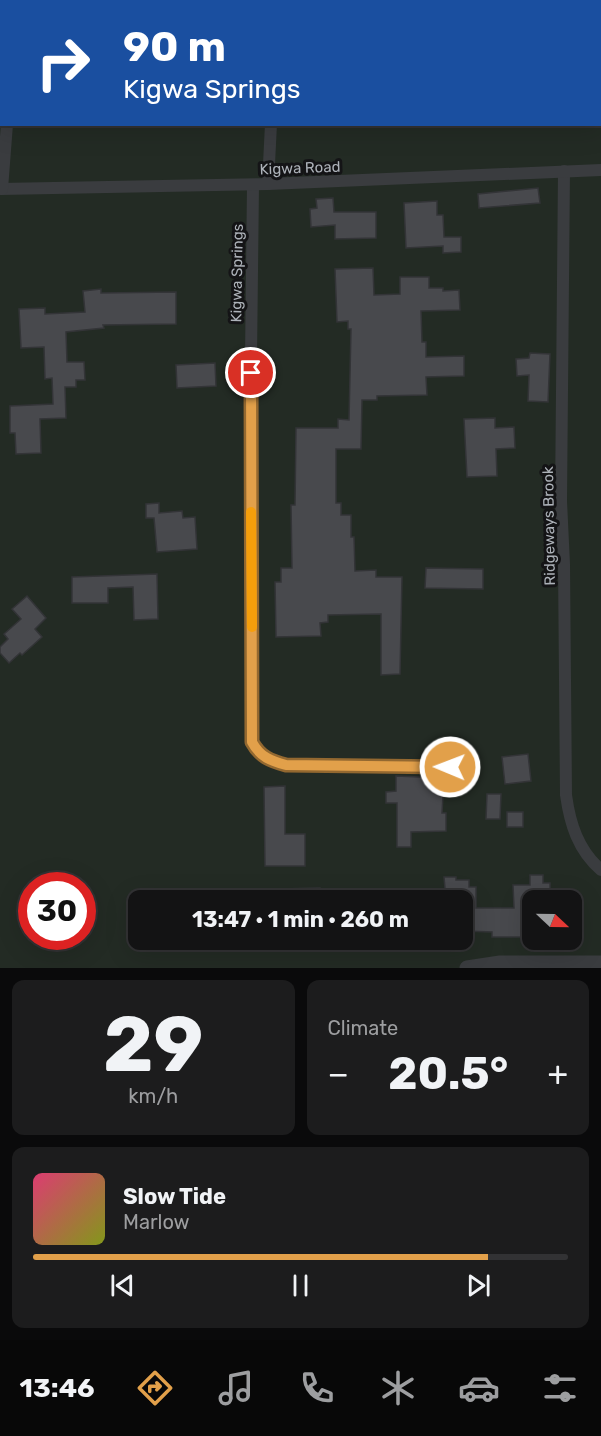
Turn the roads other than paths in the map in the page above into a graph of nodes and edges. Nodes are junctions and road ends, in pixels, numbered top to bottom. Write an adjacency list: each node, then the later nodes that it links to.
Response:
1 (7, 126): 7 (street)
2 (271, 126): 5 (street)
3 (601, 170): 4 (street, Kigwa Road)
4 (564, 171): 5 (street, Kigwa Road); 9 (street, Ridgeways Brook)
5 (268, 184): 6 (street, Kigwa Road)
6 (253, 185): 7 (street, Kigwa Road); 8 (street, Kigwa Springs)
7 (1, 189)
8 (474, 768)
9 (601, 870)
10 (601, 963): 11 (street)
11 (467, 968)

